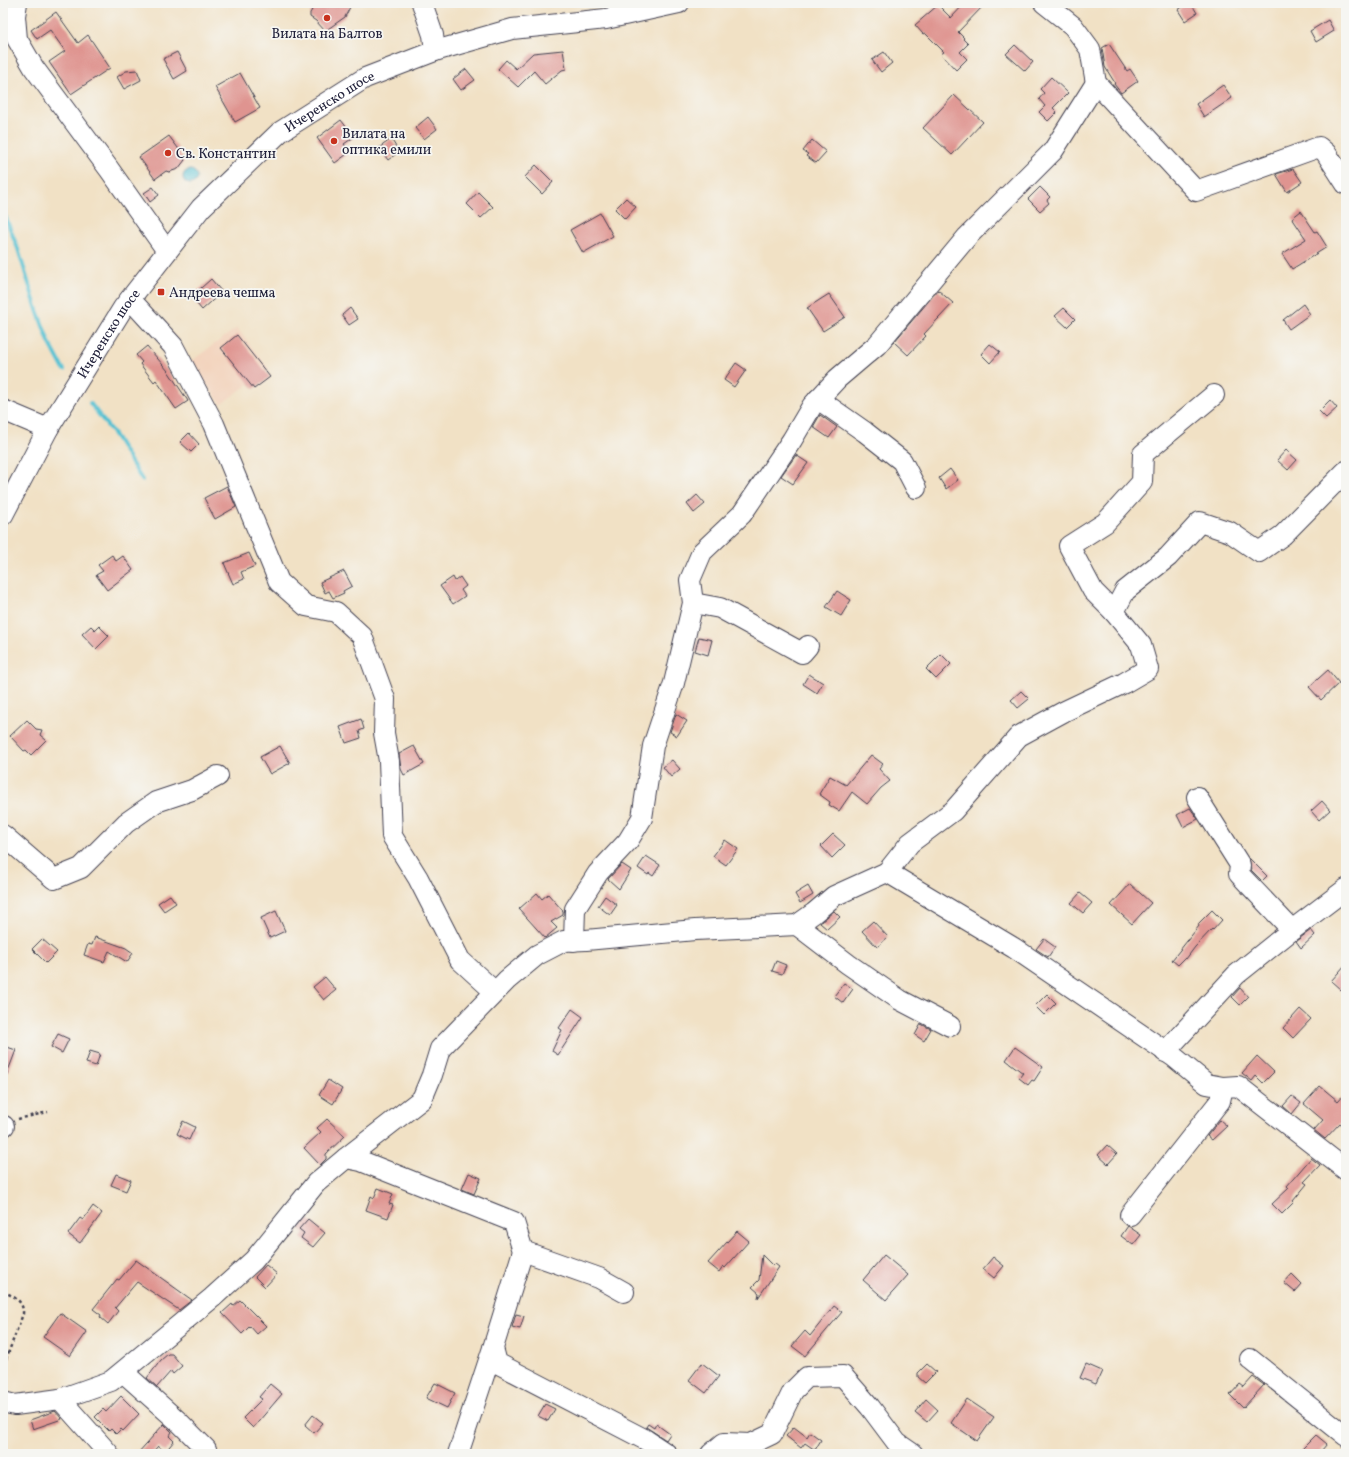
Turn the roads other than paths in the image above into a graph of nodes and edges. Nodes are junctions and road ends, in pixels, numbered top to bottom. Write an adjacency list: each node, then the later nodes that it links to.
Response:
1 (17, 3): 8 (street)
2 (422, 3): 5 (street)
3 (679, 3): 5 (street, Ичеренско шосе)
4 (1044, 3): 6 (street)
5 (435, 51): 8 (street, Ичеренско шосе)
6 (1096, 83): 7 (street); 11 (street)
7 (1346, 184)
8 (167, 251): 9 (street, Ичеренско шосе)
9 (130, 299): 13 (street, Ичеренско шосе); 28 (street)
10 (1214, 395): 18 (street)
11 (818, 399): 15 (street); 17 (street)
12 (3, 410): 13 (street)
13 (48, 429): 16 (street, Ичеренско шосе)
14 (1346, 471): 18 (street)
15 (916, 488)
16 (3, 515)
17 (693, 603): 19 (street); 27 (street)
18 (1114, 612): 23 (street)
19 (808, 646)
20 (218, 776): 22 (street)
21 (1197, 797): 26 (street)
22 (3, 835)
23 (887, 872): 25 (street); 30 (street)
24 (1346, 889): 26 (street)
25 (797, 925): 27 (street); 29 (street)
26 (1292, 930): 30 (street)
27 (574, 940): 28 (street)
28 (495, 992): 32 (street)
29 (950, 1026)
30 (1165, 1052): 31 (street)
31 (1223, 1087): 33 (street); 34 (street)
32 (346, 1158): 35 (street); 39 (street)
33 (1346, 1170)
34 (1130, 1215)
35 (523, 1251): 36 (street); 37 (street)
36 (624, 1292)
37 (493, 1348): 46 (street); 47 (street)
38 (1250, 1359): 42 (street)
39 (122, 1372): 40 (street); 45 (street)
40 (60, 1399): 41 (street); 44 (street)
41 (3, 1402)
42 (1346, 1436)
43 (763, 1445): 48 (street); 49 (street)
44 (109, 1454)
45 (207, 1454)
46 (458, 1454)
47 (667, 1454)
48 (711, 1454)
49 (913, 1454)

